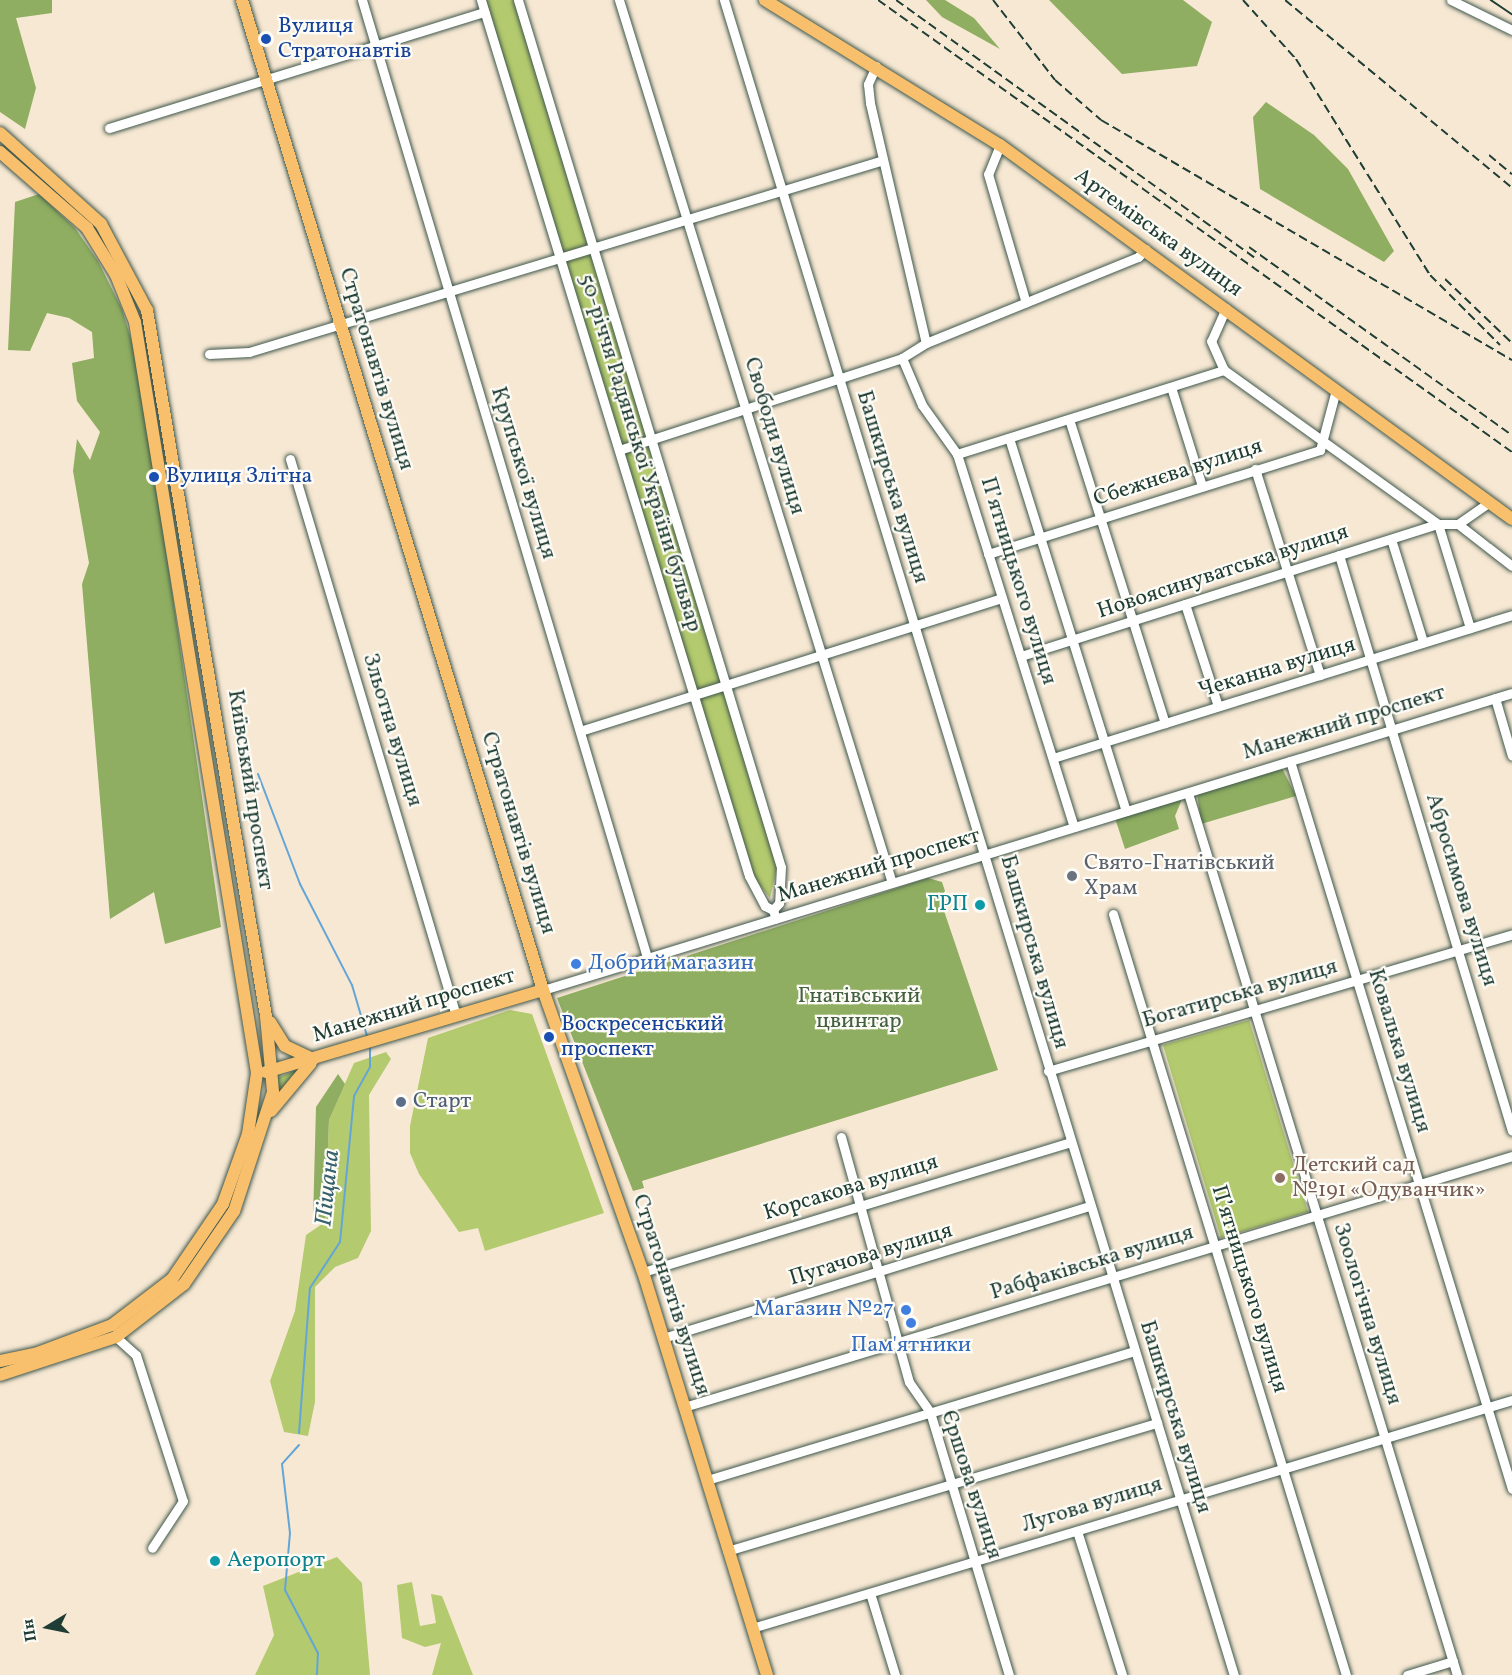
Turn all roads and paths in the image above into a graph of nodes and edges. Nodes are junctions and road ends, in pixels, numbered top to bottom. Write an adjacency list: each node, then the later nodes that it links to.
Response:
1 (242, 0): 13 (main road, Стратонавтів вулиця)
2 (362, 0): 11 (street, Крупської вулиця)
3 (481, 0): 9 (street, 50-річчя Радянської України бульвар)
4 (518, 0): 23 (street, 50-річчя Радянської України бульвар)
5 (619, 0): 22 (street, Свободи вулиця)
6 (724, 0): 21 (street, Башкирська вулиця)
7 (765, 0): 12 (main road, Артемівська вулиця)
8 (1451, 0): 10 (street)
9 (484, 12): 11 (street); 25 (street, 50-річчя Радянської України бульвар)
10 (1512, 30)
11 (375, 47): 13 (street); 26 (street, Крупської вулиця)
12 (876, 66): 16 (main road, Артемівська вулиця); 19 (street)
13 (266, 81): 14 (street); 29 (main road, Стратонавтів вулиця)
14 (109, 128)
15 (0, 133): 17 (main road, Київський проспект)
16 (1000, 144): 24 (main road, Артемівська вулиця); 27 (street)
17 (17, 146): 20 (main road); 96 (main road, Київський проспект)
18 (0, 152): 20 (main road, Київський проспект)
19 (880, 161): 21 (street); 30 (street)
20 (12, 162): 101 (main road, Київський проспект)
21 (779, 189): 22 (street); 34 (street, Башкирська вулиця)
22 (687, 217): 23 (street); 37 (street, Свободи вулиця)
23 (593, 247): 25 (street); 41 (street, 50-річчя Радянської України бульвар)
24 (1146, 249): 27 (street); 28 (main road, Артемівська вулиця)
25 (560, 257): 26 (street); 42 (street, 50-річчя Радянської України бульвар)
26 (449, 291): 29 (street); 77 (street, Крупської вулиця)
27 (1026, 303): 30 (street)
28 (1226, 308): 33 (street); 36 (main road, Артемівська вулиця)
29 (341, 325): 31 (street); 93 (main road, Стратонавтів вулиця)
30 (926, 343): 32 (street)
31 (209, 354)
32 (902, 358): 34 (street); 43 (street, П’ятницького вулиця)
33 (1224, 370): 35 (street); 40 (street)
34 (838, 378): 37 (street); 62 (street, Башкирська вулиця)
35 (1171, 387): 38 (street); 46 (street)
36 (1336, 390): 40 (street); 47 (main road, Артемівська вулиця)
37 (744, 408): 41 (street); 66 (street, Свободи вулиця)
38 (1069, 419): 39 (street); 48 (street)
39 (1009, 438): 43 (street); 52 (street)
40 (1325, 440): 45 (street, Сбежнєва вулиця); 50 (street)
41 (652, 441): 42 (street); 70 (street, 50-річчя Радянської України бульвар)
42 (618, 450): 72 (street, 50-річчя Радянської України бульвар)
43 (957, 454): 54 (street, П’ятницького вулиця)
44 (290, 459): 95 (street, Зльотна вулиця)
45 (1255, 469): 46 (street, Сбежнєва вулиця); 57 (street)
46 (1202, 486): 48 (street, Сбежнєва вулиця)
47 (1489, 502): 49 (main road, Артемівська вулиця); 51 (street)
48 (1101, 518): 52 (street, Сбежнєва вулиця); 61 (street)
49 (1512, 519)
50 (1438, 524): 51 (street); 53 (street, Новоясинуватська вулиця); 63 (street)
51 (1458, 524): 56 (street)
52 (1040, 537): 54 (street, Сбежнєва вулиця); 64 (street)
53 (1391, 539): 55 (street, Новоясинуватська вулиця); 65 (street)
54 (988, 554): 58 (street, П’ятницького вулиця)
55 (1339, 555): 57 (street, Новоясинуватська вулиця); 68 (street, Абросимова вулиця)
56 (1512, 566)
57 (1287, 572): 59 (street, Новоясинуватська вулиця); 69 (street)
58 (1002, 598): 62 (street); 67 (street, П’ятницького вулиця)
59 (1185, 604): 61 (street, Новоясинуватська вулиця); 74 (street)
60 (1512, 615): 63 (street, Чеканна вулиця)
61 (1133, 621): 64 (street, Новоясинуватська вулиця); 75 (street)
62 (914, 624): 66 (street); 85 (street, Башкирська вулиця)
63 (1470, 628): 65 (street, Чеканна вулиця)
64 (1072, 640): 67 (street, Новоясинуватська вулиця); 78 (street)
65 (1423, 642): 68 (street, Чеканна вулиця)
66 (821, 652): 70 (street); 86 (street, Свободи вулиця)
67 (1021, 656): 80 (street, П’ятницького вулиця)
68 (1371, 658): 69 (street, Чеканна вулиця); 76 (street, Абросимова вулиця)
69 (1320, 675): 74 (street, Чеканна вулиця)
70 (725, 682): 72 (street); 88 (street, 50-річчя Радянської України бульвар)
71 (1512, 693): 73 (street, Манежний проспект)
72 (694, 696): 77 (street); 88 (street, 50-річчя Радянської України бульвар)
73 (1495, 698): 76 (street, Манежний проспект); 79 (street)
74 (1218, 706): 75 (street, Чеканна вулиця)
75 (1165, 723): 78 (street, Чеканна вулиця)
76 (1392, 730): 81 (street, Манежний проспект); 90 (street, Абросимова вулиця)
77 (580, 731): 91 (street, Крупської вулиця)
78 (1104, 742): 80 (street, Чеканна вулиця); 83 (street)
79 (1512, 756)
80 (1053, 758): 84 (street, П’ятницького вулиця)
81 (1290, 761): 82 (street, Манежний проспект); 92 (street, Ковалька вулиця)
82 (1188, 793): 83 (street, Манежний проспект); 94 (street, Зоологічна вулиця)
83 (1126, 811): 84 (street, Манежний проспект)
84 (1074, 827): 85 (street, Манежний проспект)
85 (986, 855): 86 (street, Манежний проспект); 99 (street, Башкирська вулиця)
86 (892, 883): 88 (street, Манежний проспект)
87 (1113, 914): 97 (street, П’ятницького вулиця)
88 (775, 915): 91 (street, Манежний проспект)
89 (1512, 934): 90 (street, Богатирська вулиця)
90 (1458, 950): 92 (street, Богатирська вулиця); 103 (street, Абросимова вулиця)
91 (647, 957): 93 (street, Манежний проспект)
92 (1357, 980): 94 (street, Богатирська вулиця); 109 (street, Ковалька вулиця)
93 (543, 990): 95 (main road, Манежний проспект); 114 (main road, Стратонавтів вулиця)
94 (1254, 1010): 97 (street, Богатирська вулиця); 112 (street, Зоологічна вулиця)
95 (456, 1012): 98 (main road, Манежний проспект)
96 (266, 1016): 98 (main road); 100 (main road, Київський проспект)
97 (1152, 1040): 99 (street, Богатирська вулиця); 113 (street, П’ятницького вулиця)
98 (314, 1060): 100 (main road, Манежний проспект); 102 (main road)
99 (1048, 1071): 105 (street, Башкирська вулиця)
100 (272, 1072): 101 (main road, Манежний проспект); 102 (main road, Київський проспект)
101 (258, 1073): 107 (main road, Київський проспект)
102 (267, 1117): 108 (main road, Київський проспект)
103 (1512, 1131)
104 (841, 1137): 110 (street, Єршова вулиця)
105 (1070, 1142): 110 (street, Корсакова вулиця); 111 (street, Башкирська вулиця)
106 (1512, 1156): 109 (street, Рабфаківська вулиця)
107 (236, 1170): 108 (main road); 121 (main road, Київський проспект)
108 (250, 1175): 117 (main road, Київський проспект)
109 (1419, 1184): 112 (street, Рабфаківська вулиця); 125 (street, Ковалька вулиця)
110 (863, 1204): 114 (street, Корсакова вулиця); 115 (street, Єршова вулиця)
111 (1090, 1206): 115 (street, Пугачова вулиця); 116 (street, Башкирська вулиця)
112 (1317, 1215): 113 (street, Рабфаківська вулиця); 128 (street, Зоологічна вулиця)
113 (1215, 1246): 116 (street, Рабфаківська вулиця); 129 (street, П’ятницького вулиця)
114 (643, 1272): 118 (main road, Стратонавтів вулиця)
115 (882, 1273): 118 (street, Пугачова вулиця); 119 (street, Єршова вулиця)
116 (1111, 1277): 119 (street, Рабфаківська вулиця); 120 (street, Башкирська вулиця)
117 (116, 1337): 122 (main road, Київський проспект); 135 (street)
118 (663, 1338): 124 (main road, Стратонавтів вулиця)
119 (901, 1341): 124 (street, Рабфаківська вулиця); 126 (street, Єршова вулиця)
120 (1134, 1351): 126 (street); 127 (street, Башкирська вулиця)
121 (0, 1360)
122 (0, 1375)
123 (1512, 1400): 125 (street, Лугова вулиця)
124 (684, 1407): 130 (main road, Стратонавтів вулиця)
125 (1487, 1407): 128 (street, Лугова вулиця); 132 (street, Ковалька вулиця)
126 (930, 1412): 130 (street); 131 (street, Єршова вулиця)
127 (1156, 1424): 131 (street); 133 (street, Башкирська вулиця)
128 (1385, 1438): 129 (street, Лугова вулиця); 140 (street, Зоологічна вулиця)
129 (1284, 1468): 133 (street, Лугова вулиця); 146 (street, П’ятницького вулиця)
130 (707, 1480): 136 (main road, Стратонавтів вулиця)
131 (952, 1485): 136 (street); 137 (street, Єршова вулиця)
132 (1512, 1489)
133 (1180, 1500): 134 (street, Лугова вулиця); 145 (street, Башкирська вулиця)
134 (1077, 1530): 137 (street, Лугова вулиця); 144 (street)
135 (152, 1548)
136 (727, 1551): 139 (main road, Стратонавтів вулиця)
137 (975, 1560): 138 (street, Лугова вулиця); 143 (street, Єршова вулиця)
138 (870, 1593): 139 (street, Лугова вулиця); 142 (street)
139 (752, 1628): 141 (main road, Стратонавтів вулиця)
140 (1453, 1661): 147 (street); 148 (street, Зоологічна вулиця)
141 (767, 1675)
142 (895, 1675)
143 (1009, 1675)
144 (1122, 1675)
145 (1234, 1675)
146 (1346, 1675)
147 (1407, 1675)
148 (1457, 1675)

